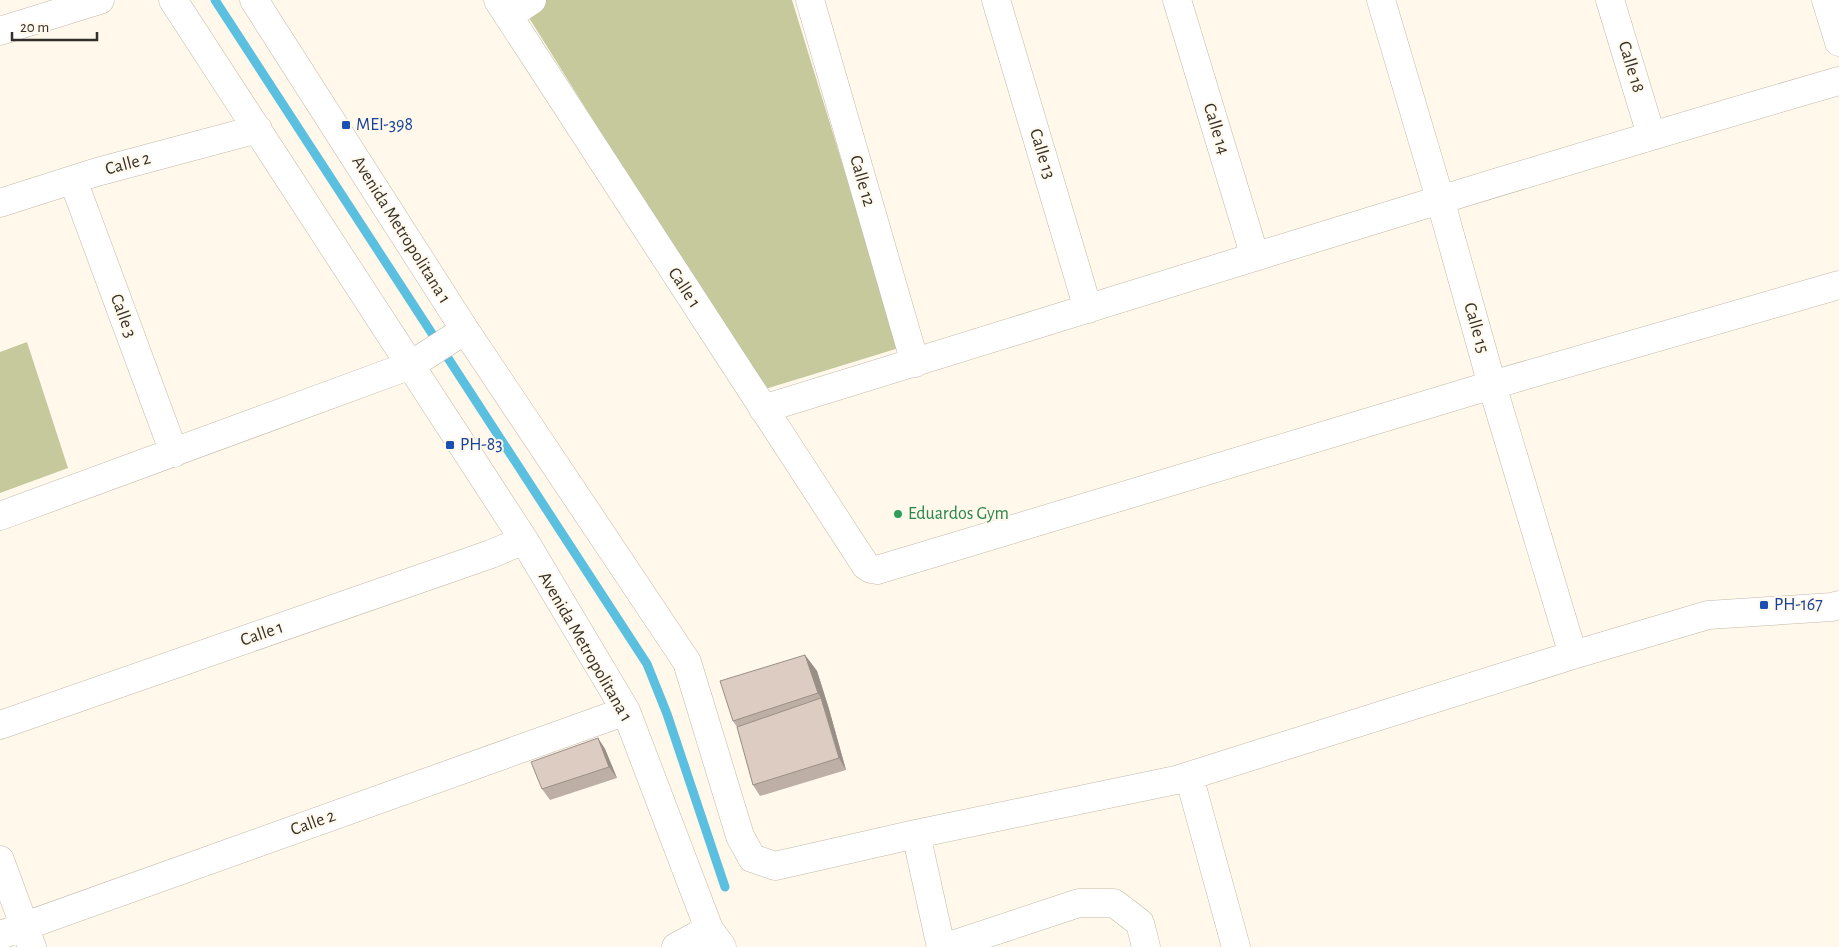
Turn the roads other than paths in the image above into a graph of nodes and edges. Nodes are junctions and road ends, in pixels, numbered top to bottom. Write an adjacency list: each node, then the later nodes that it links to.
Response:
1 (100, 0): 12 (street)
2 (173, 0): 15 (street, Avenida Metropolitana 1)
3 (254, 0): 23 (street, Avenida Metropolitana 1)
4 (532, 0): 11 (street)
5 (810, 0): 25 (street, Calle 12)
6 (996, 0): 22 (street, Calle 13)
7 (1177, 0): 20 (street, Calle 14)
8 (1381, 0): 18 (street, Calle 15)
9 (1610, 0): 16 (street, Calle 18)
10 (1826, 0): 13 (street)
11 (503, 8): 27 (street, Calle 1)
12 (0, 31)
13 (1839, 42)
14 (1839, 81): 16 (street)
15 (258, 129): 17 (street, Calle 2); 24 (street, Avenida Metropolitana 1)
16 (1651, 135): 18 (street)
17 (73, 180): 19 (street, Calle 2); 28 (street, Calle 3)
18 (1440, 199): 20 (street); 26 (street, Calle 15)
19 (0, 203)
20 (1255, 258): 22 (street)
21 (1839, 285): 26 (street)
22 (1088, 309): 25 (street)
23 (459, 334): 24 (street); 36 (street, Avenida Metropolitana 1)
24 (416, 362): 28 (street); 30 (street, Avenida Metropolitana 1)
25 (915, 363): 27 (street)
26 (1492, 385): 27 (street, Calle 1); 32 (street, Calle 15)
27 (763, 409)
28 (174, 453): 29 (street)
29 (0, 516)
30 (524, 540): 33 (street, Avenida Metropolitana 1); 34 (street, Calle 1)
31 (1839, 605): 32 (street, Avenida Metropolitana 1)
32 (1573, 654): 35 (street, Avenida Metropolitana 1)
33 (626, 711): 38 (street, Calle 2); 39 (street, Avenida Metropolitana 1)
34 (0, 726)
35 (1189, 776): 36 (street, Avenida Metropolitana 1); 44 (street)
36 (916, 834): 41 (street)
37 (0, 860): 38 (street)
38 (19, 936)
39 (715, 938): 40 (street)
40 (676, 947)
41 (941, 947)
42 (946, 947): 43 (street)
43 (1146, 947)
44 (1236, 947)

